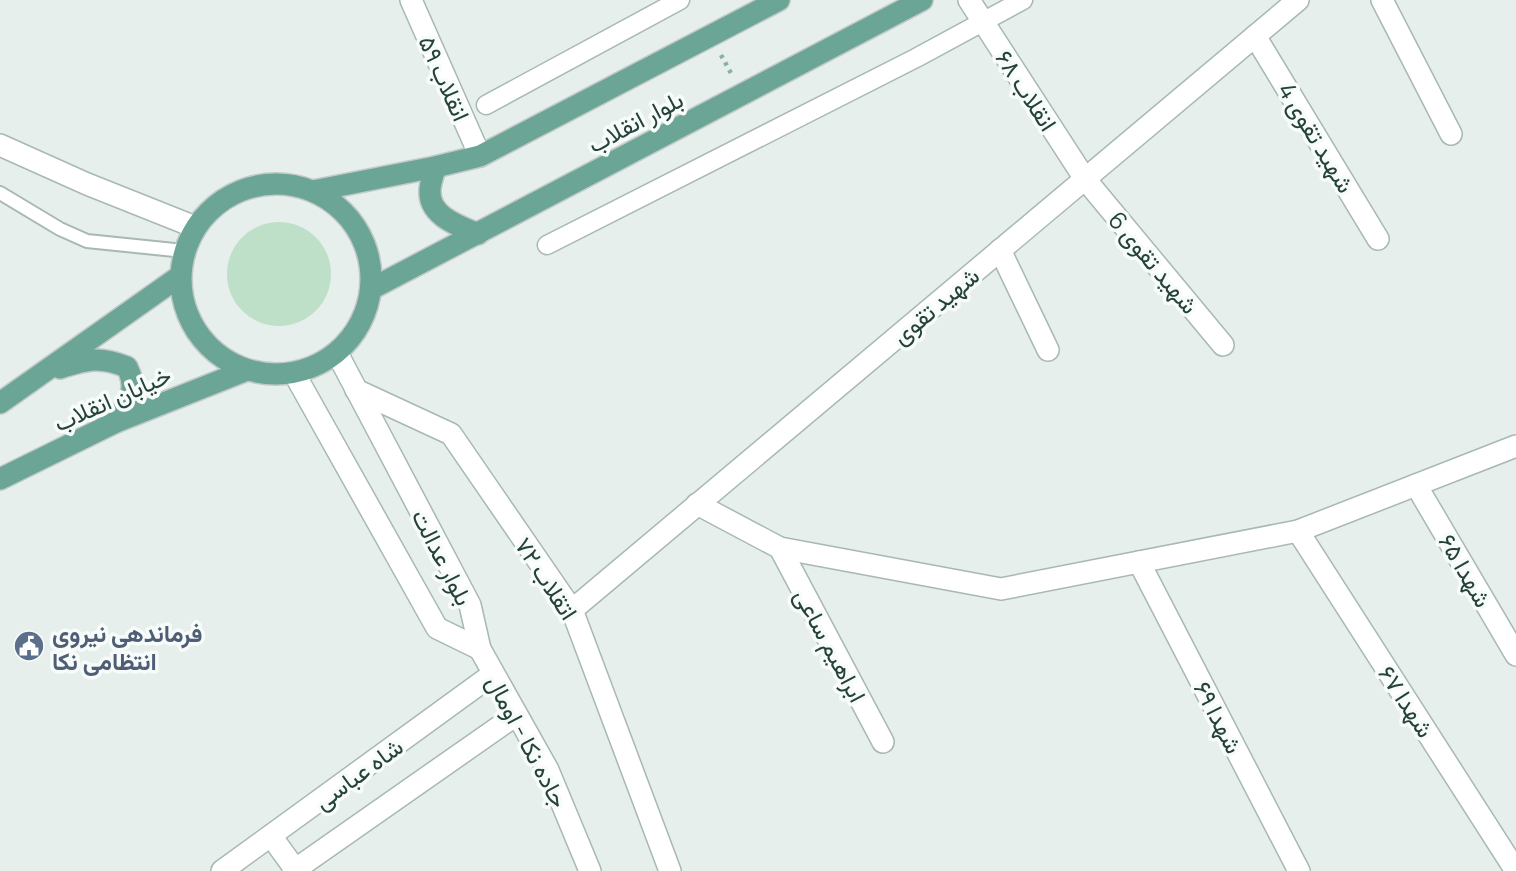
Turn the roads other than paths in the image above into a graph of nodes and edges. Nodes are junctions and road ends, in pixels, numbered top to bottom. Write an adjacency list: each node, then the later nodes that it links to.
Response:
1 (411, 0): 14 (street, انقلاب ۵۹)
2 (680, 0): 11 (street)
3 (779, 0): 14 (main road, بلوار انقلاب)
4 (922, 0): 20 (main road, بلوار انقلاب)
5 (969, 0): 9 (street, انقلاب ۶۸)
6 (1023, 0): 9 (street)
7 (1298, 0): 10 (street, شهید تقوی)
8 (1382, 0): 12 (street)
9 (983, 22): 16 (street, انقلاب ۶۸); 22 (street)
10 (1255, 36): 16 (street, شهید تقوی); 21 (street, شهید تقوی 4)
11 (486, 105)
12 (1451, 134)
13 (0, 145): 19 (street)
14 (480, 156): 15 (main road, بلوار انقلاب)
15 (435, 167): 17 (main road, بلوار انقلاب); 20 (main road)
16 (1085, 179): 23 (street, شهید تقوی); 27 (street, شهید تقوی 6)
17 (313, 191): 19 (main road); 26 (main road)
18 (0, 193): 24 (lane)
19 (195, 227): 24 (main road)
20 (478, 234): 26 (main road, بلوار انقلاب)
21 (1378, 239)
22 (547, 245)
23 (1000, 250): 28 (street); 39 (street, شهید تقوی)
24 (184, 251): 25 (main road)
25 (180, 276): 30 (main road); 31 (main road, خیابان انقلاب)
26 (371, 289): 29 (main road)
27 (1223, 345)
28 (1048, 349)
29 (337, 353): 32 (main road); 33 (street, بلوار عدالت)
30 (247, 370): 32 (main road); 35 (main road, خیابان انقلاب)
31 (43, 373): 34 (main road, خیابان انقلاب); 35 (main road)
32 (294, 373): 44 (street, بلوار عدالت)
33 (356, 390): 43 (street, اتقلاب ۷۲); 44 (street, بلوار عدالت)
34 (0, 403)
35 (116, 422): 37 (main road, خیابان انقلاب)
36 (1516, 446): 38 (street)
37 (0, 478)
38 (1416, 485): 40 (street); 45 (street, شهدا ۶۵)
39 (697, 505): 41 (street); 43 (street, شهید تقوی)
40 (1298, 531): 42 (street); 55 (street, شهدا ۶۷)
41 (780, 548): 42 (street); 48 (street, ابراهیم ساعی)
42 (1139, 562): 54 (street, شهدا ۶۹)
43 (572, 610): 53 (street, اتقلاب ۷۲)
44 (480, 649): 46 (street, جاده نکا - اومال)
45 (1516, 655)
46 (493, 674): 47 (street, جاده نکا - اومال); 49 (street, شاه عباسی)
47 (516, 715): 50 (street, شاه عباسی); 52 (street, جاده نکا - اومال)
48 (883, 742)
49 (271, 836): 50 (street); 51 (street, شاه عباسی)
50 (294, 870)
51 (222, 871)
52 (590, 871)
53 (670, 871)
54 (1299, 871)
55 (1516, 871)

